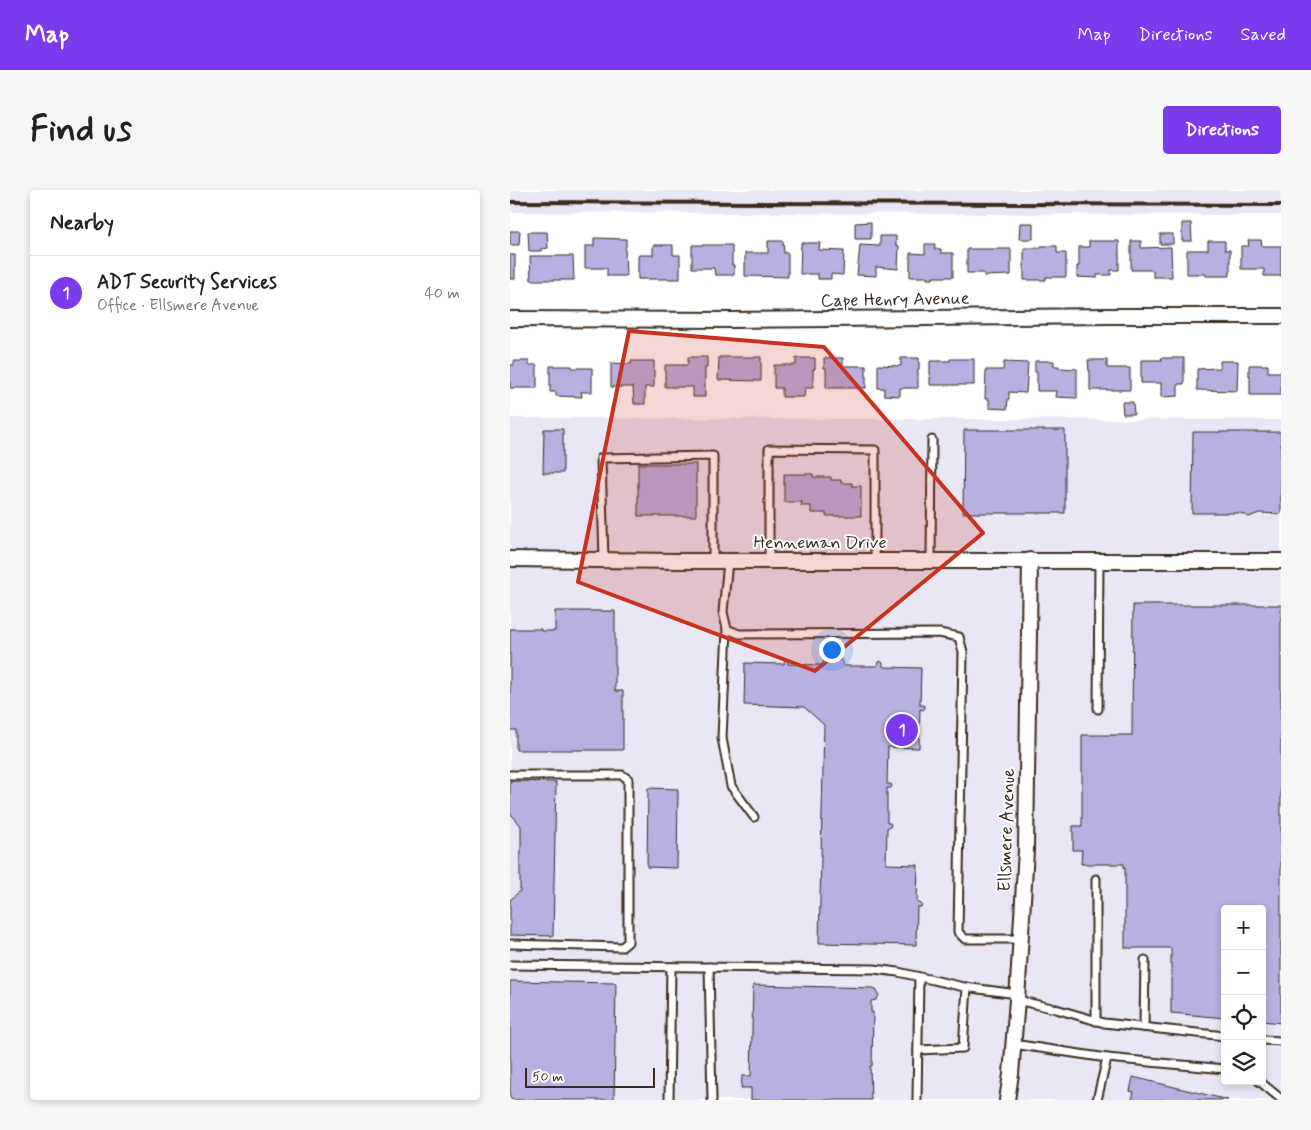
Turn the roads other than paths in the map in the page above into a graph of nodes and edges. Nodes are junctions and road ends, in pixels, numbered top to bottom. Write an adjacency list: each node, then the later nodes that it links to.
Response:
1 (1281, 316): 2 (street, Cape Henry Avenue)
2 (510, 318)
3 (932, 440): 8 (lane)
4 (510, 560): 5 (street, Henneman Drive)
5 (604, 560): 11 (street, Henneman Drive); 11 (lane)
6 (769, 560): 7 (street, Henneman Drive); 7 (lane); 12 (street, Henneman Drive)
7 (874, 560): 8 (street, Henneman Drive)
8 (932, 560): 9 (street, Henneman Drive)
9 (1030, 560): 10 (street, Henneman Drive); 19 (street, Ellsmere Avenue)
10 (1099, 560): 13 (street, Henneman Drive); 15 (lane)
11 (713, 561): 12 (street, Henneman Drive)
12 (728, 561): 14 (lane)
13 (1281, 561)
14 (727, 629): 17 (lane); 19 (lane)
15 (1098, 709)
16 (510, 775): 20 (lane)
17 (754, 817)
18 (1096, 879): 28 (lane)
19 (1021, 939): 27 (street, Ellsmere Avenue)
20 (510, 944)
21 (1145, 960): 29 (lane)
22 (510, 965): 23 (lane)
23 (671, 967): 24 (lane); 40 (lane)
24 (709, 967): 25 (lane); 41 (lane)
25 (919, 977): 26 (lane); 34 (lane)
26 (967, 987): 27 (lane); 34 (lane)
27 (1017, 997): 28 (lane); 33 (street, Ellsmere Avenue)
28 (1096, 1021): 29 (lane)
29 (1144, 1027): 30 (lane)
30 (1221, 1036)
31 (1266, 1040): 32 (lane)
32 (1281, 1042)
33 (1013, 1044): 35 (lane); 43 (street, Ellsmere Avenue)
34 (918, 1050): 42 (lane)
35 (1107, 1058): 36 (lane); 44 (lane)
36 (1221, 1069)
37 (1264, 1085): 38 (lane)
38 (1272, 1091): 39 (lane); 45 (lane)
39 (1281, 1099)
40 (669, 1100)
41 (712, 1100)
42 (917, 1100)
43 (1007, 1100)
44 (1097, 1100)
45 (1270, 1100)

